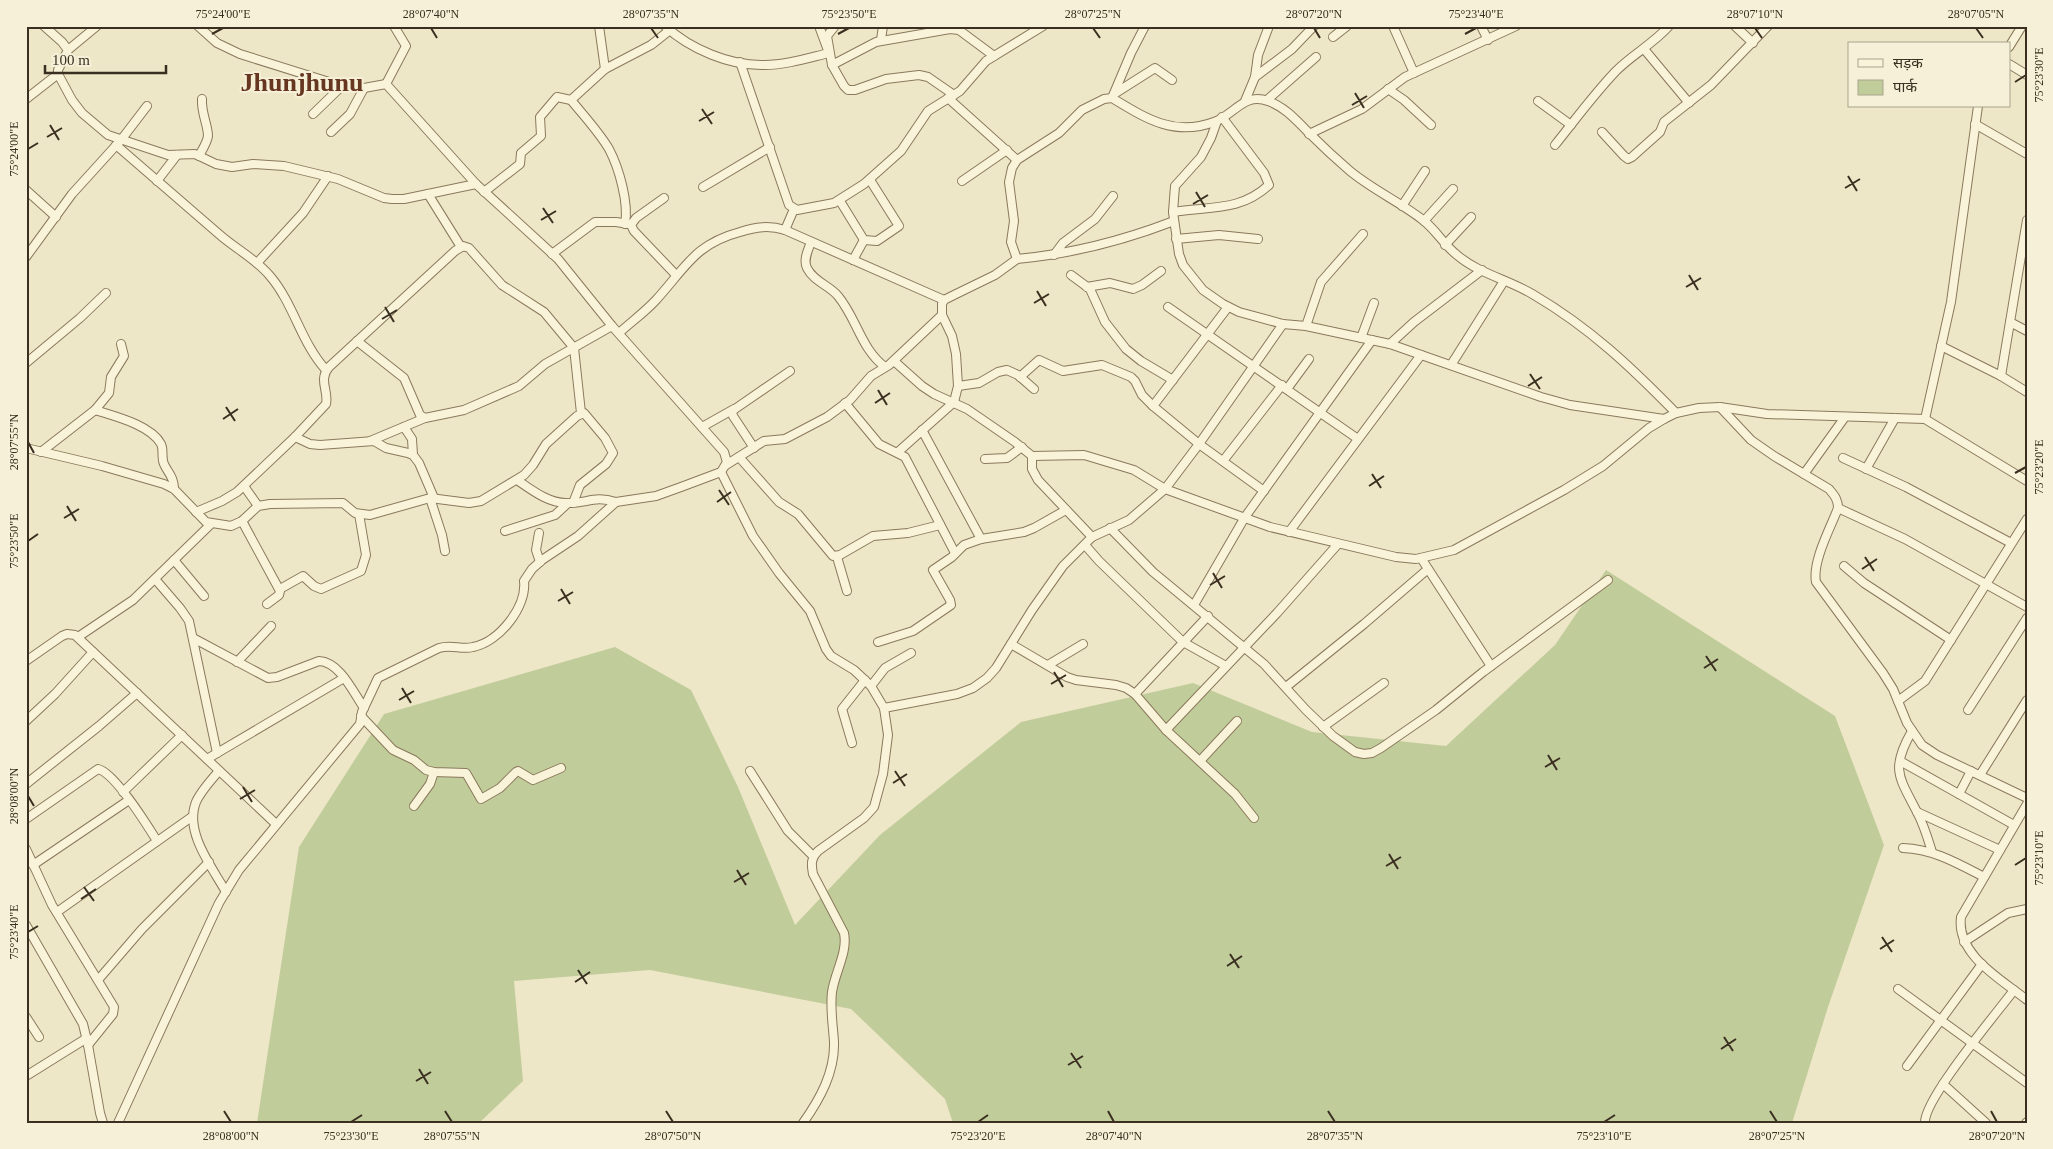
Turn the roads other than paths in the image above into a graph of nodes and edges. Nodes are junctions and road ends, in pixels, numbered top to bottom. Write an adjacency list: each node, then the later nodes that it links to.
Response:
1 (44, 26): 29 (street)
2 (97, 26): 29 (street)
3 (198, 26): 43 (street)
4 (394, 26): 42 (street)
5 (599, 26): 36 (street)
6 (818, 26): 30 (street)
7 (835, 26): 30 (street)
8 (883, 26): 24 (street)
9 (1043, 26): 31 (street)
10 (1145, 26): 46 (street)
11 (1269, 26): 40 (street)
12 (1314, 26): 40 (street)
13 (1347, 26): 23 (street)
14 (1393, 26): 37 (street)
15 (1482, 26): 25 (street)
16 (1516, 26): 25 (street)
17 (1669, 26): 28 (street)
18 (1735, 26): 26 (street)
19 (1768, 26): 26 (street)
20 (2022, 26): 27 (street)
21 (668, 28): 33 (street); 36 (street)
22 (957, 28): 24 (street); 31 (street)
23 (1333, 38)
24 (881, 40): 34 (street)
25 (1488, 40): 37 (street)
26 (1753, 43): 54 (street)
27 (2010, 45)
28 (1644, 48): 54 (street); 61 (street)
29 (68, 50): 38 (street)
30 (829, 53): 33 (street); 34 (street)
31 (994, 56): 47 (street)
32 (1316, 57): 51 (street)
33 (740, 62): 67 (street)
34 (832, 65): 47 (street)
35 (2010, 65): 39 (street)
36 (605, 70): 50 (street)
37 (1414, 73): 45 (street)
38 (58, 74): 48 (street); 65 (street)
39 (2027, 75)
40 (1255, 77): 52 (street)
41 (1172, 80): 46 (street)
42 (386, 84): 44 (street); 78 (street)
43 (342, 86): 44 (street); 57 (street)
44 (364, 88): 62 (street)
45 (1388, 89): 60 (street); 64 (street)
46 (1113, 96): 58 (street); 72 (street)
47 (951, 97): 68 (street); 75 (street)
48 (26, 99)
49 (202, 99): 71 (street)
50 (572, 100): 82 (street); 95 (street)
51 (1267, 100): 52 (street); 64 (street)
52 (1245, 101): 58 (street)
53 (1538, 101): 61 (street)
54 (1689, 103): 63 (street)
55 (147, 106): 65 (street)
56 (1978, 108): 59 (street)
57 (313, 114)
58 (1220, 119): 89 (street); 89 (street)
59 (1975, 124): 69 (street); 136 (street)
60 (1431, 125)
61 (1571, 125): 66 (street)
62 (331, 132)
63 (1602, 132)
64 (1309, 134): 87 (street)
65 (119, 142): 70 (street); 76 (street); 90 (street)
66 (1555, 145)
67 (770, 147): 79 (street); 88 (street)
68 (1007, 150): 72 (street); 77 (street)
69 (2027, 154)
70 (177, 155): 71 (street); 76 (street)
71 (199, 156): 74 (street)
72 (1018, 160): 107 (street)
73 (1426, 171): 87 (street)
74 (328, 176): 83 (street); 109 (street)
75 (870, 180): 86 (street); 100 (street)
76 (157, 181): 109 (street)
77 (962, 181)
78 (476, 184): 82 (street); 83 (street)
79 (703, 186)
80 (1453, 189): 94 (street)
81 (26, 190): 90 (street)
82 (484, 192): 104 (street)
83 (428, 194): 103 (street)
84 (1113, 196): 105 (street)
85 (664, 198): 95 (street)
86 (840, 201): 88 (street); 100 (street)
87 (1402, 206): 94 (street)
88 (794, 209): 96 (street)
89 (1173, 212): 93 (street)
90 (56, 217): 106 (street)
91 (1471, 217): 102 (street)
92 (2027, 220): 112 (street)
93 (1174, 221): 99 (street); 105 (street)
94 (1424, 221): 102 (street)
95 (628, 224): 104 (street); 113 (street)
96 (785, 230): 101 (street); 113 (street)
97 (1363, 234): 127 (street)
98 (1258, 238): 99 (street)
99 (1176, 239): 121 (street)
100 (864, 240): 108 (street)
101 (811, 242): 108 (street); 144 (street)
102 (1445, 245): 110 (street)
103 (460, 247): 133 (street); 137 (street)
104 (552, 254): 126 (street)
105 (1054, 256): 107 (street)
106 (26, 257)
107 (1016, 259): 119 (street)
108 (853, 260): 119 (street)
109 (257, 263): 145 (street)
110 (1482, 270): 116 (street); 135 (street)
111 (1161, 271): 117 (street)
112 (2018, 272): 115 (street); 124 (street)
113 (676, 275): 129 (street)
114 (1071, 275): 117 (street)
115 (2027, 276)
116 (1504, 281): 142 (street); 162 (street)
117 (1087, 287): 149 (street)
118 (106, 293): 141 (street)
119 (944, 300): 123 (street)
120 (1374, 303): 131 (street)
121 (1228, 306): 125 (street); 130 (street)
122 (1168, 307): 130 (street)
123 (942, 315): 140 (street); 150 (street)
124 (2010, 322): 128 (street); 147 (street)
125 (1283, 324): 127 (street); 143 (street)
126 (612, 326): 129 (street); 137 (street)
127 (1306, 326): 131 (street)
128 (2027, 331)
129 (619, 333): 169 (street)
130 (1207, 333): 143 (street); 149 (street)
131 (1361, 338): 132 (street)
132 (1372, 340): 135 (street); 161 (street)
133 (357, 341): 145 (street); 164 (street)
134 (121, 344): 159 (street)
135 (1390, 344): 138 (street)
136 (1941, 346): 147 (street); 167 (street)
137 (574, 348): 160 (street); 164 (street)
138 (1421, 354): 142 (street); 172 (street)
139 (1310, 359): 151 (street)
140 (894, 361): 144 (street); 154 (street)
141 (26, 363)
142 (1451, 364): 166 (street)
143 (1254, 365): 151 (street); 174 (street)
144 (886, 367): 155 (street)
145 (326, 370): 171 (street)
146 (790, 371): 158 (street)
147 (2001, 376): 153 (street)
148 (1020, 377): 150 (street); 152 (street); 156 (street)
149 (1173, 380): 156 (street)
150 (958, 386): 154 (street)
151 (1285, 387): 161 (street); 185 (street)
152 (1034, 389)
153 (2027, 392)
154 (954, 402): 170 (street); 177 (street)
155 (846, 403): 176 (street); 179 (street)
156 (1153, 406): 174 (street)
157 (1720, 407): 162 (street); 163 (street); 189 (street)
158 (734, 409): 169 (street); 176 (street)
159 (95, 410): 178 (street); 193 (street)
160 (580, 413): 190 (street); 198 (street)
161 (1321, 413): 172 (street); 195 (street)
162 (1676, 413): 166 (street)
163 (1845, 417): 165 (street); 189 (street)
164 (426, 418): 168 (street)
165 (1895, 418): 167 (street); 187 (street)
166 (1664, 419): 221 (street)
167 (1925, 419): 191 (street)
168 (404, 427): 173 (street); 180 (street)
169 (702, 427): 186 (street)
170 (922, 430): 179 (street); 214 (street)
171 (295, 436): 173 (street); 192 (street)
172 (1358, 439): 211 (street)
173 (368, 441): 180 (street)
174 (1199, 444): 185 (street); 194 (street)
175 (26, 448): 178 (street)
176 (754, 448): 182 (street)
177 (1022, 448): 181 (street); 184 (street)
178 (41, 452): 193 (street)
179 (898, 452): 208 (street)
180 (413, 455): 196 (street)
181 (1032, 456): 194 (street); 201 (street)
182 (739, 457): 186 (street); 220 (street)
183 (1843, 458): 187 (street)
184 (985, 459)
185 (1223, 461): 195 (street)
186 (726, 465): 188 (street)
187 (1866, 469): 215 (street)
188 (721, 472): 197 (street); 254 (street)
189 (1804, 474): 200 (street)
190 (517, 480): 196 (street); 198 (street)
191 (2027, 481)
192 (244, 486): 199 (street); 202 (street)
193 (174, 489): 202 (street)
194 (1165, 489): 204 (street); 209 (street)
195 (1264, 491): 204 (street)
196 (432, 498): 203 (street); 218 (street)
197 (616, 502): 198 (street); 223 (street)
198 (570, 503): 210 (street)
199 (258, 506): 203 (street); 206 (street)
200 (1838, 508): 228 (street); 261 (street)
201 (1066, 510): 213 (street); 214 (street)
202 (196, 512): 207 (street)
203 (359, 514): 229 (street)
204 (1245, 517): 211 (street); 233 (street)
205 (2027, 519): 215 (street)
206 (242, 521): 207 (street); 229 (street)
207 (211, 524): 222 (street)
208 (940, 525): 219 (street); 220 (street)
209 (1110, 528): 213 (street); 233 (street)
210 (504, 531)
211 (1289, 532): 217 (street)
212 (539, 534): 223 (street)
213 (1092, 537): 216 (street)
214 (981, 538): 219 (street)
215 (2011, 543): 228 (street)
216 (1085, 544): 242 (street); 243 (street)
217 (1338, 544): 221 (street); 245 (street)
218 (445, 551)
219 (955, 553): 241 (street)
220 (837, 557): 230 (street)
221 (1421, 558): 225 (street)
222 (174, 560): 226 (street); 231 (street)
223 (540, 562): 262 (street)
224 (1844, 566): 240 (street)
225 (1428, 568): 252 (street); 257 (street)
226 (155, 579): 238 (street); 239 (street)
227 (1608, 580): 252 (street)
228 (1985, 584): 234 (street); 240 (street)
229 (280, 589): 232 (street)
230 (847, 591)
231 (204, 596)
232 (267, 604)
233 (1194, 605): 235 (street)
234 (2027, 607)
235 (1208, 616): 242 (street); 245 (street)
236 (2027, 618): 264 (street)
237 (271, 626): 249 (street)
238 (78, 637): 246 (street); 248 (street)
239 (193, 638): 249 (street); 273 (street)
240 (1951, 640): 261 (street)
241 (878, 642)
242 (1183, 642): 251 (street); 259 (street)
243 (1011, 644): 250 (street); 263 (street)
244 (1083, 644): 250 (street)
245 (1245, 646): 251 (street); 257 (street)
246 (93, 652): 258 (street); 266 (street)
247 (911, 653): 256 (street)
248 (26, 661)
249 (237, 662): 253 (street)
250 (1048, 665): 259 (street)
251 (1226, 666): 269 (street)
252 (1490, 666): 268 (street)
253 (344, 678): 262 (street); 273 (street)
254 (864, 680): 256 (street); 272 (street)
255 (1384, 683): 268 (street)
256 (871, 686): 263 (street)
257 (1286, 687): 268 (street)
258 (137, 693): 271 (street); 283 (street)
259 (1135, 694): 269 (street)
260 (2027, 700): 282 (street)
261 (1898, 701): 270 (street)
262 (364, 708): 265 (street)
263 (884, 708): 301 (street)
264 (1968, 710)
265 (361, 716): 281 (street); 294 (street)
266 (26, 721)
267 (1237, 721): 275 (street)
268 (1323, 727)
269 (1166, 730): 275 (street)
270 (1912, 731): 276 (street); 280 (street)
271 (182, 735): 274 (street); 284 (street)
272 (852, 744)
273 (217, 753): 274 (street)
274 (207, 759): 278 (street)
275 (1200, 761): 292 (street)
276 (1900, 761): 285 (street); 290 (street)
277 (561, 768): 281 (street)
278 (219, 770): 291 (street); 294 (street)
279 (750, 771): 301 (street)
280 (1970, 771): 282 (street); 285 (street)
281 (434, 772): 289 (street)
282 (1980, 775): 286 (street)
283 (26, 784)
284 (123, 792): 287 (street); 293 (street)
285 (1958, 794): 295 (street)
286 (2027, 798)
287 (129, 800): 296 (street); 303 (street)
288 (2027, 804): 295 (street)
289 (414, 806)
290 (1918, 812): 299 (street); 300 (street)
291 (193, 816): 296 (street); 302 (street)
292 (1254, 818)
293 (26, 819)
294 (276, 824): 305 (street)
295 (2014, 825): 299 (street)
296 (158, 841): 307 (street)
297 (1902, 848): 300 (street)
298 (26, 849): 303 (street)
299 (2000, 850): 304 (street)
300 (1932, 852): 304 (street)
301 (813, 856): 326 (street)
302 (209, 862): 305 (street); 311 (street)
303 (33, 865): 307 (street)
304 (1984, 877): 309 (street)
305 (226, 892): 325 (street)
306 (2027, 909): 309 (street)
307 (57, 912): 311 (street)
308 (26, 925): 318 (street)
309 (1964, 942): 310 (street)
310 (1982, 964): 313 (street); 316 (street)
311 (98, 980): 318 (street)
312 (1898, 989): 316 (street)
313 (2014, 990): 314 (street); 319 (street)
314 (2027, 1000)
315 (26, 1018): 317 (street)
316 (1941, 1020): 319 (street); 320 (street)
317 (39, 1037)
318 (88, 1042): 321 (street); 324 (street)
319 (1974, 1043): 322 (street); 323 (street)
320 (1907, 1066)
321 (26, 1076)
322 (2027, 1083)
323 (1944, 1084): 327 (street); 328 (street)
324 (103, 1123)
325 (118, 1123)
326 (803, 1123)
327 (1925, 1123)
328 (1986, 1123)

